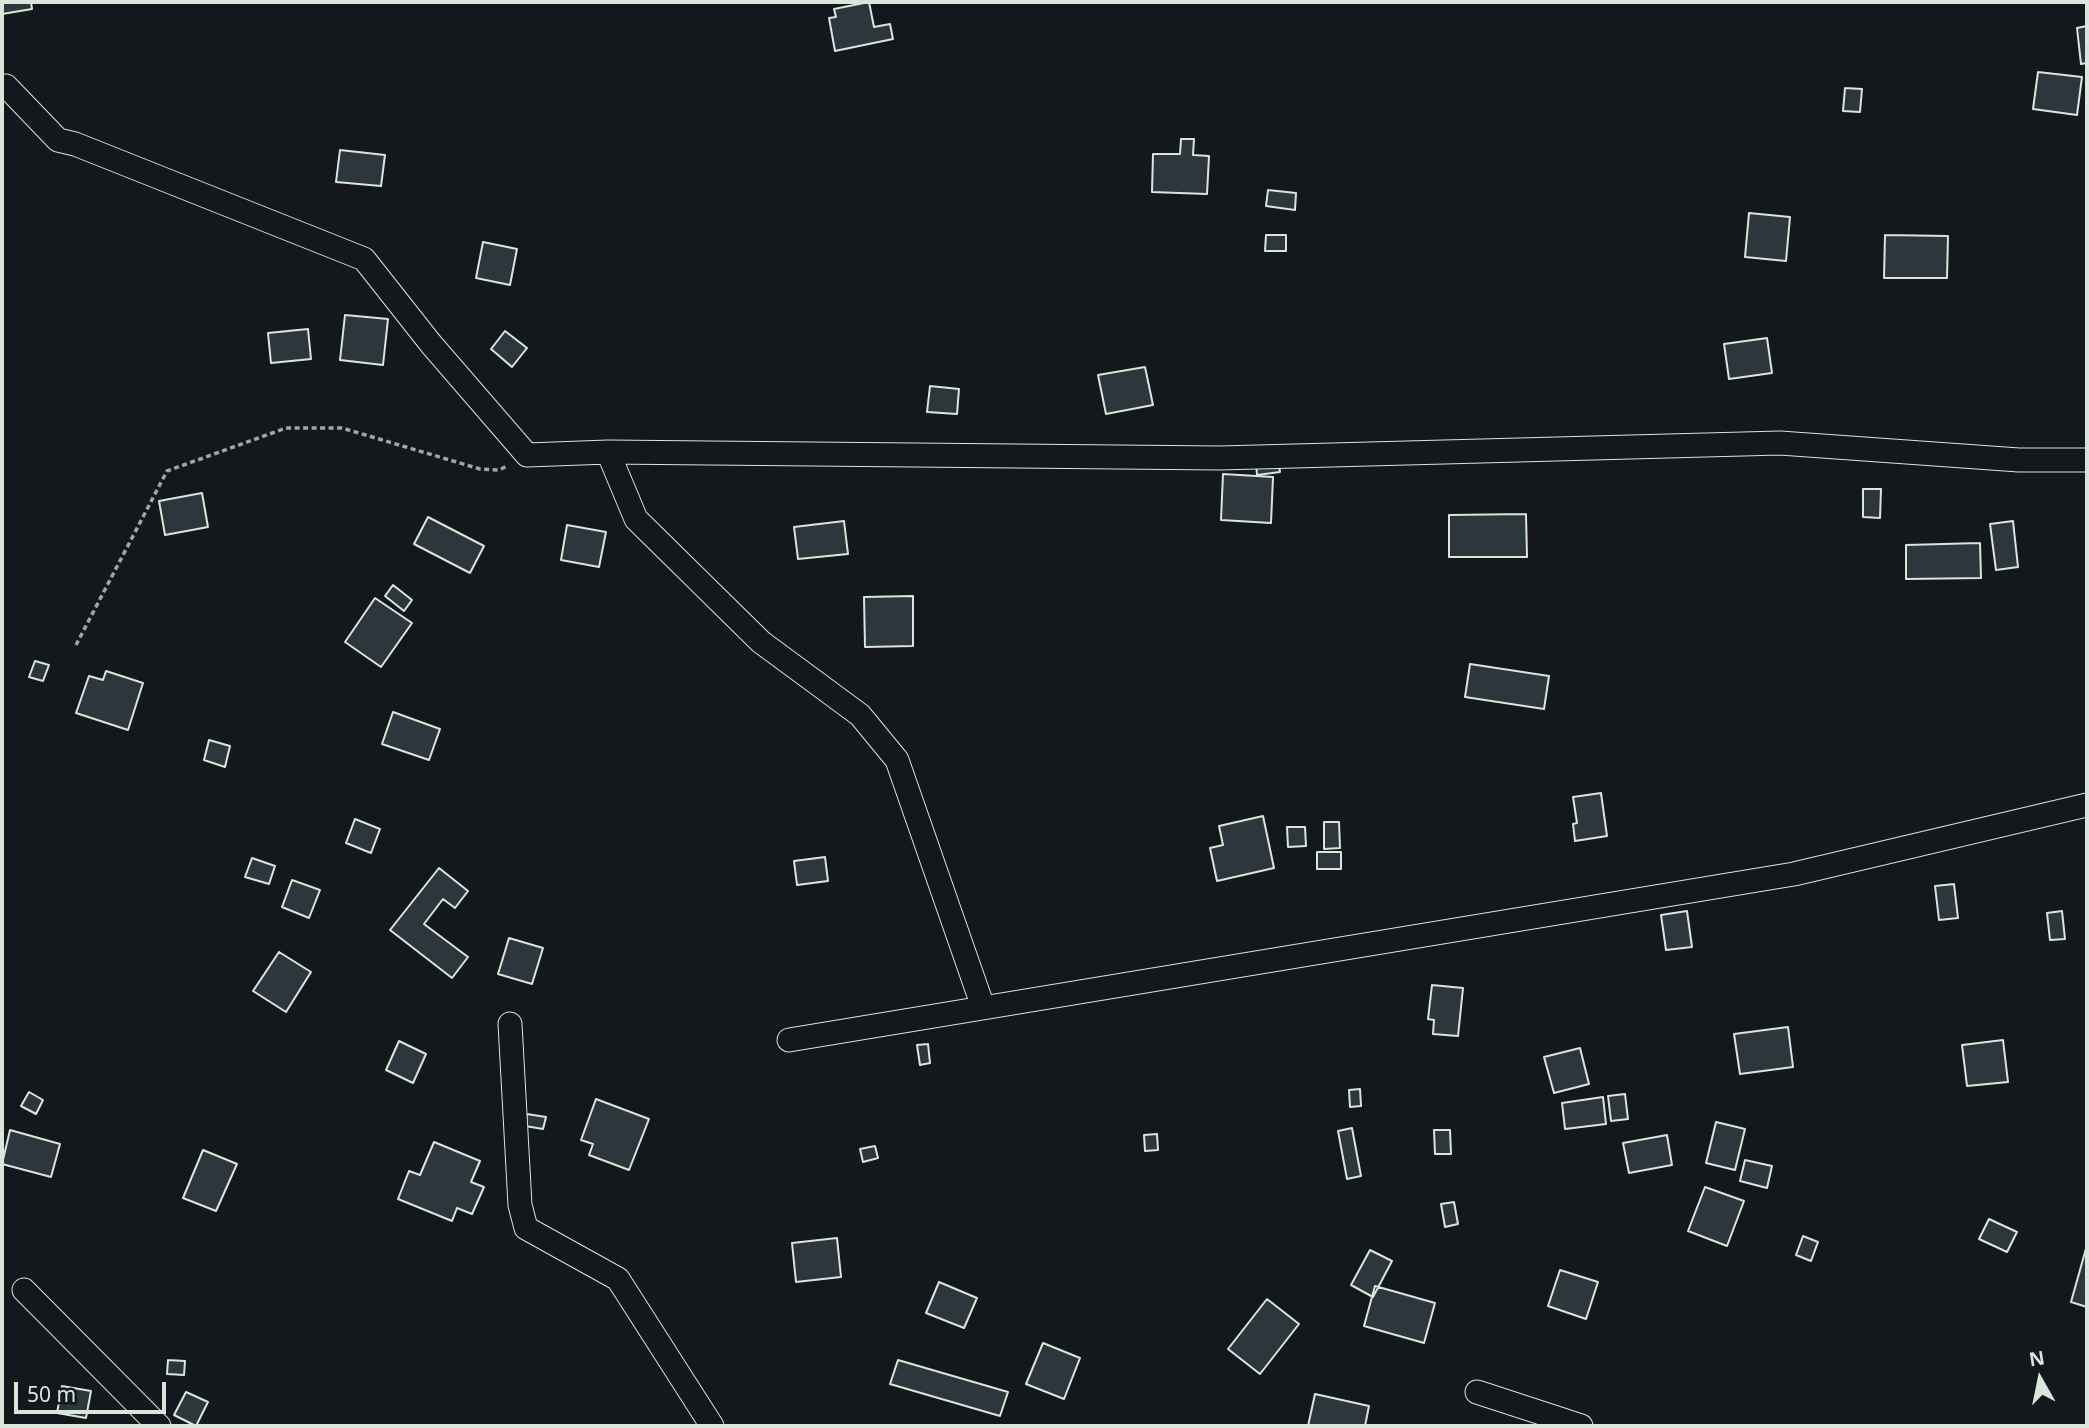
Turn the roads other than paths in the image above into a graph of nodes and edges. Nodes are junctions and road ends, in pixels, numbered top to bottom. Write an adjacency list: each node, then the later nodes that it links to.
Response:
1 (2, 86): 2 (street)
2 (607, 452): 3 (street); 5 (street)
3 (2087, 460)
4 (2087, 805): 5 (street)
5 (983, 1007): 7 (street)
6 (510, 1024): 11 (street)
7 (789, 1040)
8 (24, 1290): 10 (street)
9 (1477, 1392): 12 (street)
10 (159, 1426)
11 (712, 1426)
12 (1581, 1426)

